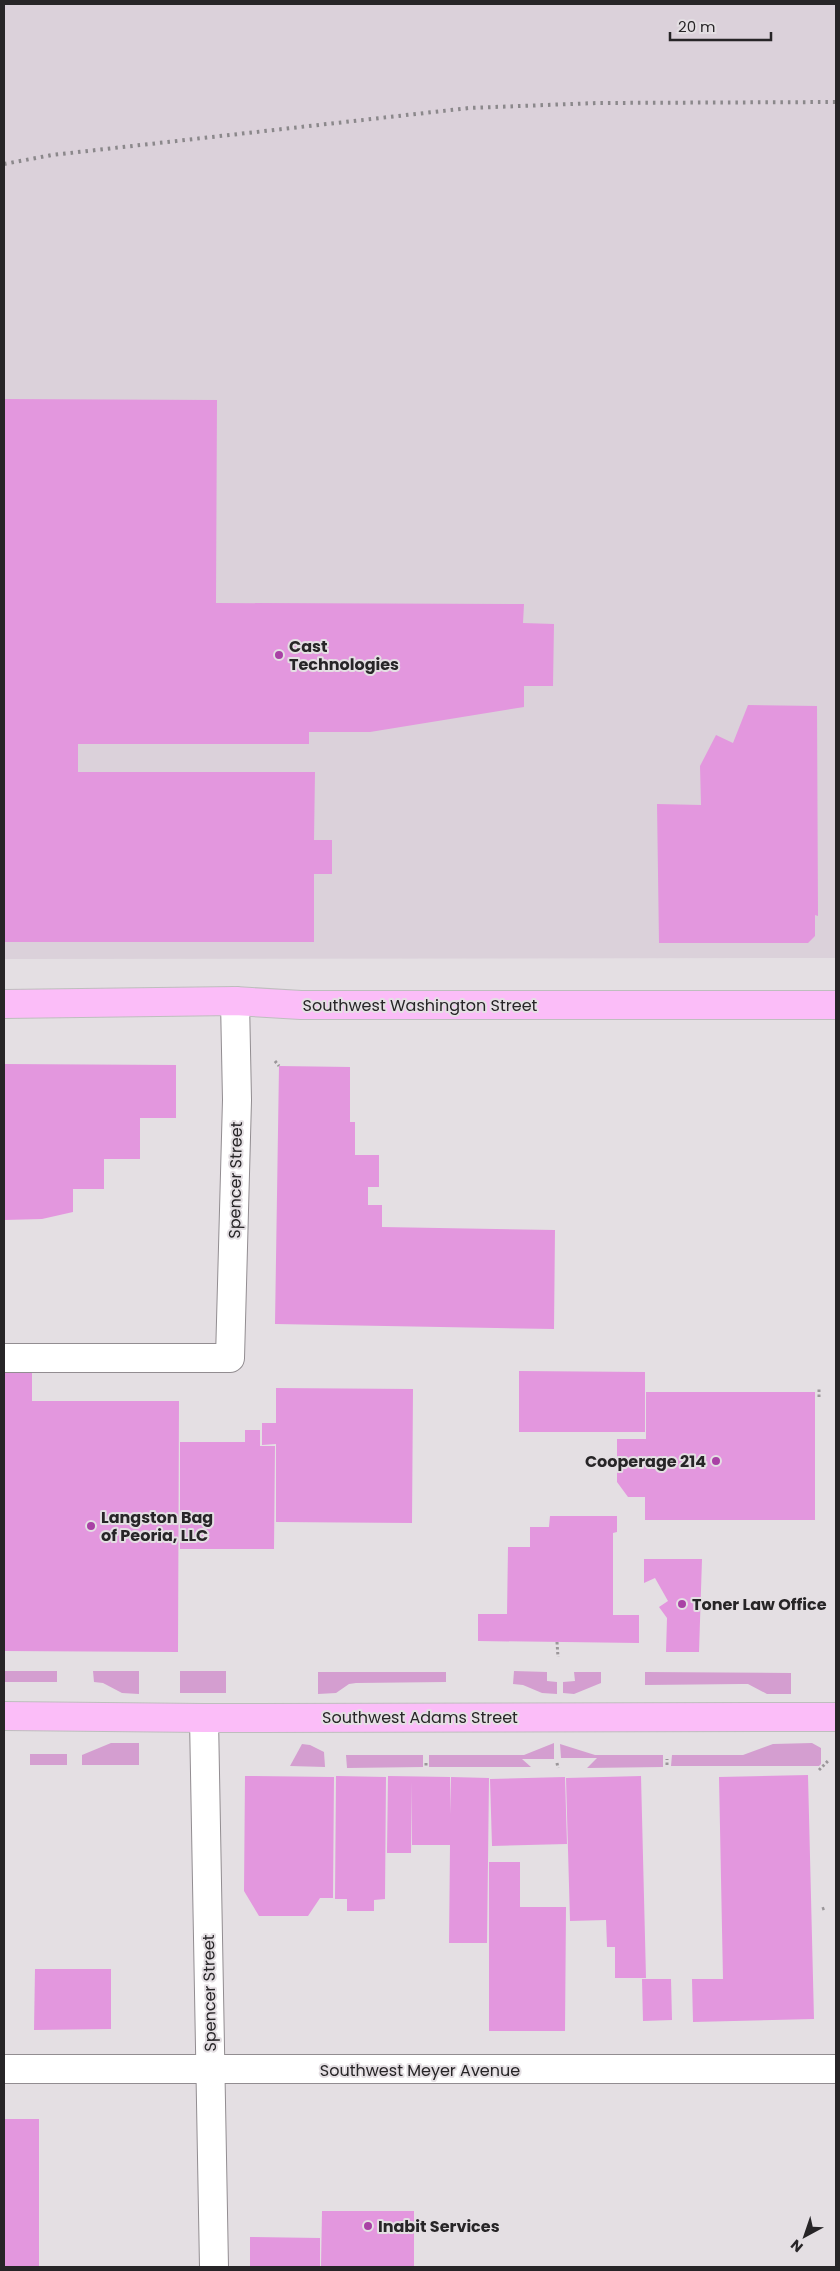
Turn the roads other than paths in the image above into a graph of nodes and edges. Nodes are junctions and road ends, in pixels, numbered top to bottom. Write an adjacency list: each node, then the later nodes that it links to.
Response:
1 (235, 1001): 2 (main road, Southwest Washington Street); 3 (main road, Southwest Washington Street); 4 (street, Spencer Street)
2 (4, 1004)
3 (836, 1005)
4 (4, 1358)
5 (4, 1716): 7 (main road, Southwest Adams Street)
6 (836, 1717): 7 (main road, Southwest Adams Street)
7 (204, 1718): 10 (street, Spencer Street)
8 (4, 2069): 10 (street, Southwest Meyer Avenue)
9 (836, 2069): 10 (street, Southwest Meyer Avenue)
10 (211, 2070): 11 (street, Spencer Street)
11 (214, 2267)

